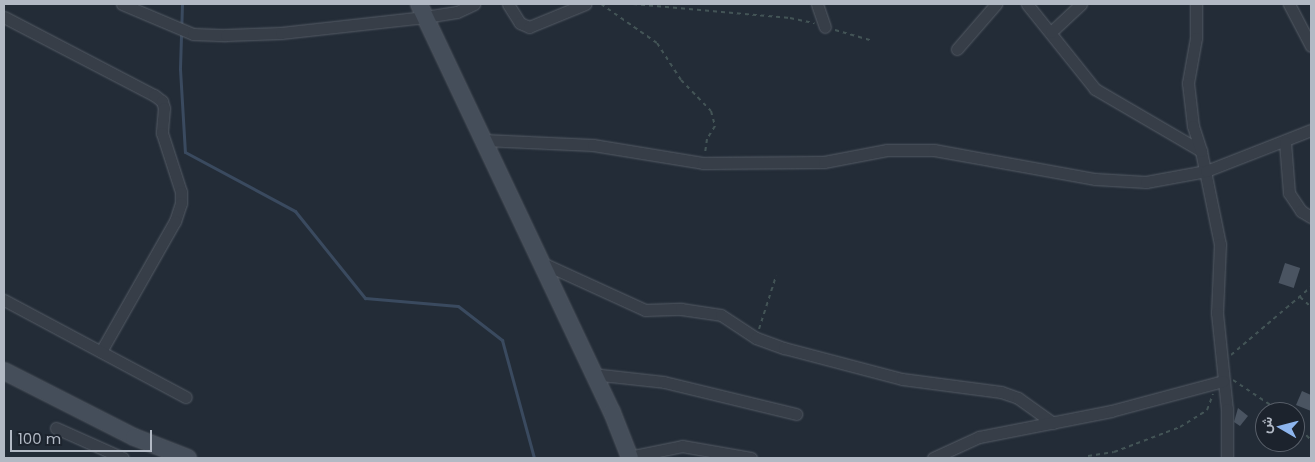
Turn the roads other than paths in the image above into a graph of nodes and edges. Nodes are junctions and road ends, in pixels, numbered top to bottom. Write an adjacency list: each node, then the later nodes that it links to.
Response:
1 (122, 4): 12 (street)
2 (474, 4): 11 (street)
3 (508, 4): 4 (street)
4 (585, 4)
5 (817, 4): 14 (street)
6 (996, 4): 17 (street)
7 (1026, 4): 15 (street)
8 (1080, 4): 15 (street)
9 (1196, 4): 21 (street)
10 (1289, 4): 16 (street)
11 (455, 8): 12 (street)
12 (422, 10): 19 (street)
13 (4, 17): 26 (street)
14 (825, 27)
15 (1051, 32): 21 (street)
16 (1311, 46)
17 (957, 49)
18 (1311, 130): 20 (street)
19 (484, 140): 22 (street); 24 (street)
20 (1285, 142): 22 (street); 23 (street)
21 (1201, 151): 22 (street)
22 (1206, 171): 29 (street)
23 (1311, 217)
24 (540, 262): 28 (street); 32 (street)
25 (4, 300): 26 (street)
26 (101, 351): 30 (street)
27 (4, 371): 36 (street)
28 (592, 374): 31 (street); 34 (street)
29 (1220, 380): 32 (street); 39 (street)
30 (186, 398)
31 (796, 414)
32 (1053, 423): 38 (street)
33 (56, 428): 35 (street)
34 (629, 457): 37 (street)
35 (123, 458)
36 (188, 458)
37 (750, 458)
38 (933, 458)
39 (1227, 458)

